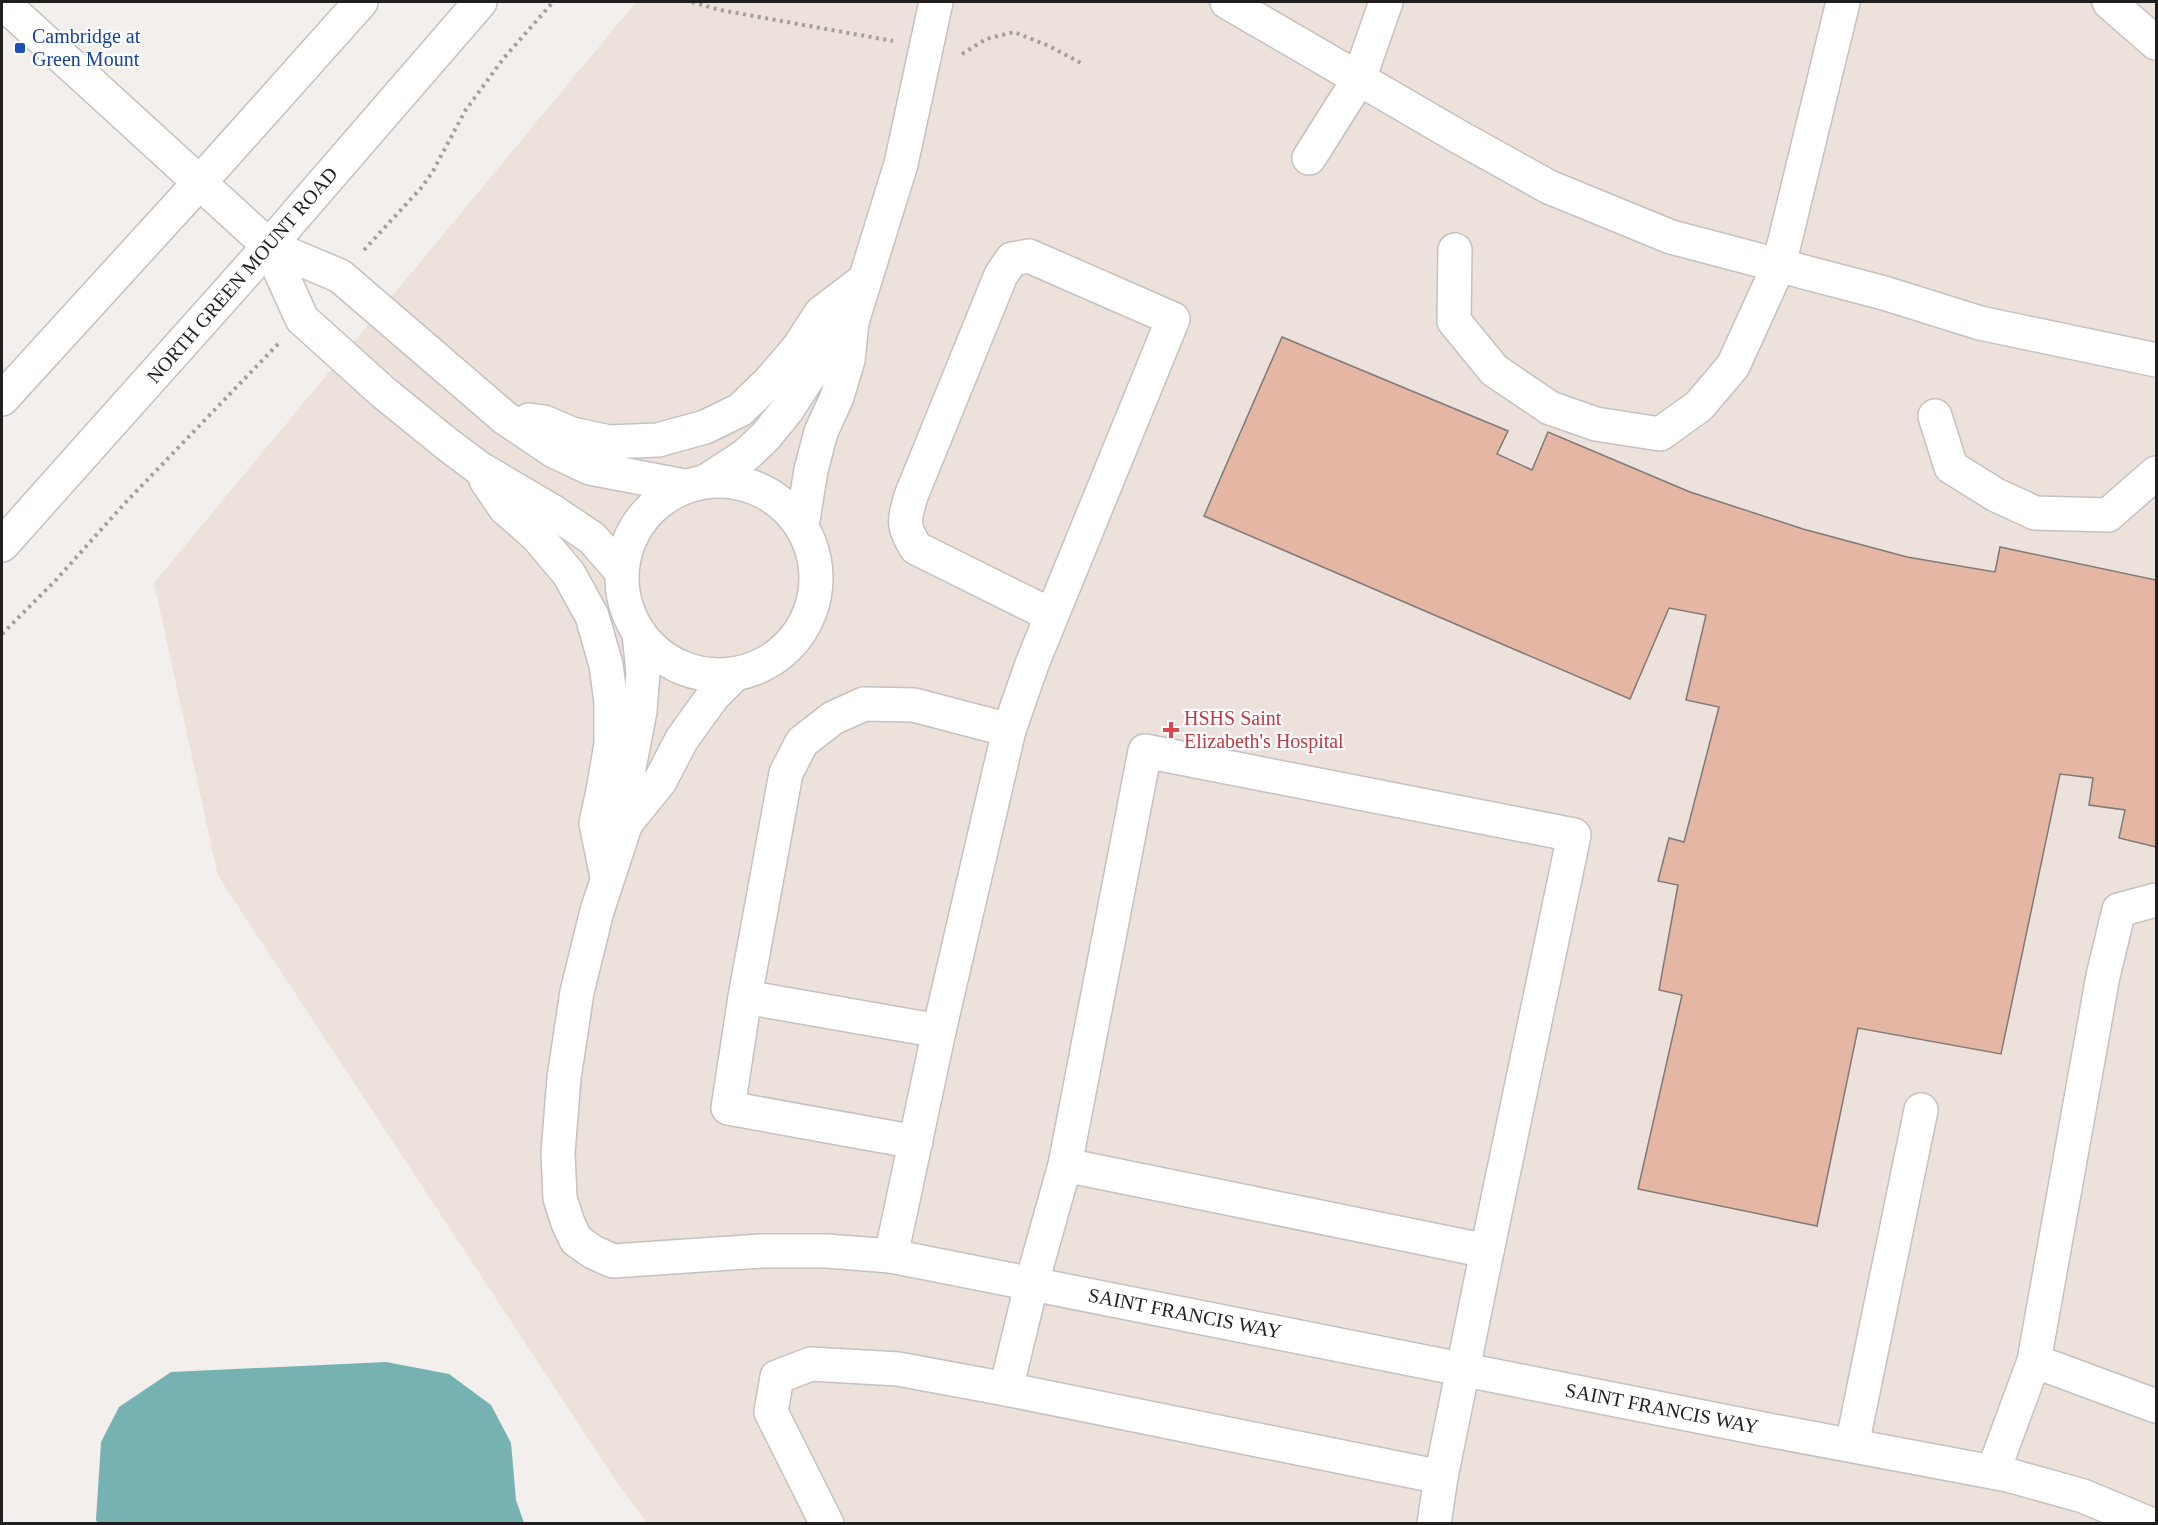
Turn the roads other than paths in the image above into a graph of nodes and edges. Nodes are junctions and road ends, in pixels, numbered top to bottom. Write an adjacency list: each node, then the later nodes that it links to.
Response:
1 (2, 2): 12 (street)
2 (362, 2): 12 (street)
3 (480, 2): 13 (street, NORTH GREEN MOUNT ROAD)
4 (936, 2): 16 (street)
5 (1227, 2): 10 (street)
6 (1386, 2): 10 (street)
7 (1843, 2): 15 (street)
8 (2109, 2): 9 (street)
9 (2157, 44)
10 (1359, 79): 11 (street); 15 (street)
11 (1308, 158)
12 (200, 182): 13 (street); 19 (street)
13 (269, 246): 21 (street); 22 (street); 26 (street, NORTH GREEN MOUNT ROAD)
14 (1455, 249): 15 (street)
15 (1779, 265): 18 (street)
16 (864, 281): 17 (street); 21 (street)
17 (852, 322): 24 (street); 25 (street)
18 (2157, 360)
19 (2, 399)
20 (1935, 416): 23 (street)
21 (505, 418): 24 (street)
22 (479, 468): 27 (street); 33 (street, SAINT FRANCIS WAY)
23 (2157, 473)
24 (695, 483): 25 (street); 27 (street)
25 (802, 526): 30 (street)
26 (2, 546)
27 (621, 571): 29 (street)
28 (1052, 615): 28 (street); 31 (street)
29 (639, 633): 30 (street); 32 (street, SAINT FRANCIS WAY)
30 (735, 674): 32 (street, SAINT FRANCIS WAY)
31 (1009, 730): 35 (street); 36 (street)
32 (626, 823): 33 (street, SAINT FRANCIS WAY)
33 (607, 880): 41 (street, SAINT FRANCIS WAY)
34 (2157, 900): 43 (street)
35 (745, 997): 36 (street); 38 (street)
36 (939, 1031): 38 (street)
37 (1921, 1110): 47 (street)
38 (915, 1142): 41 (street)
39 (1065, 1165): 40 (street); 40 (street); 42 (street)
40 (1487, 1251): 44 (street)
41 (891, 1256): 42 (street, SAINT FRANCIS WAY)
42 (1032, 1282): 44 (street, SAINT FRANCIS WAY); 45 (street)
43 (2034, 1360): 46 (street); 48 (street)
44 (1463, 1368): 47 (street, SAINT FRANCIS WAY); 49 (street)
45 (1006, 1389): 49 (street); 50 (street)
46 (2157, 1406)
47 (1852, 1445): 48 (street, SAINT FRANCIS WAY)
48 (1993, 1472): 52 (street, SAINT FRANCIS WAY)
49 (1441, 1477): 51 (street)
50 (827, 1524)
51 (1434, 1524)
52 (2150, 1524)

